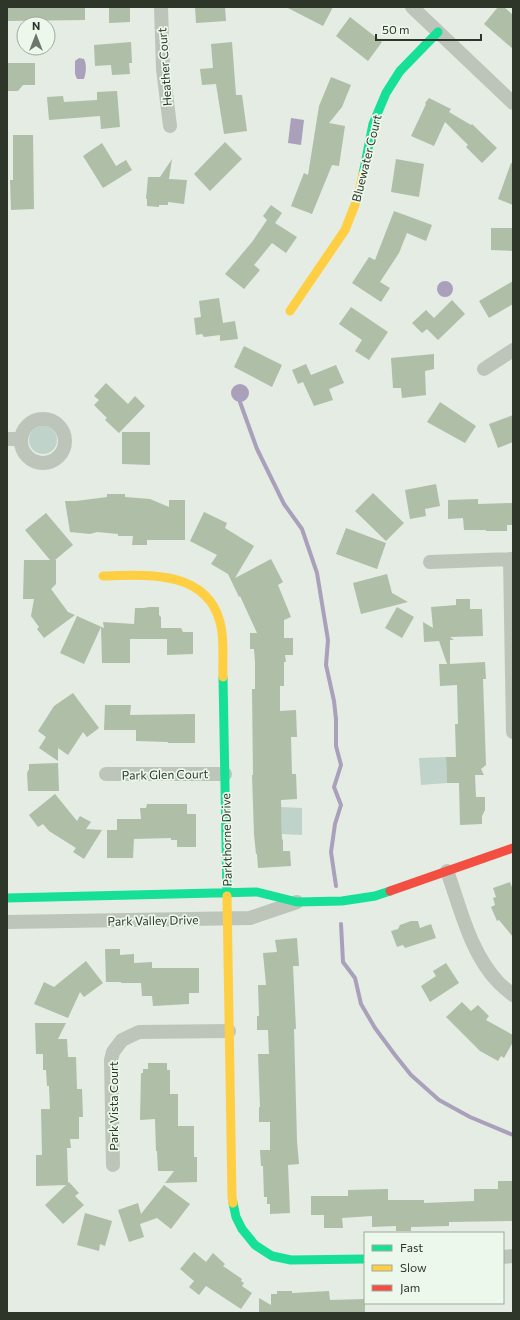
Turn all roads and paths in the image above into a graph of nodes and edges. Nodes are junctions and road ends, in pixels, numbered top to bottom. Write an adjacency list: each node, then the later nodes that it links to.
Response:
1 (161, 7): 5 (street, Heather Court)
2 (412, 7): 3 (street)
3 (438, 32): 4 (street); 6 (street, Bluewater Court)
4 (513, 103)
5 (170, 126)
6 (290, 311)
7 (513, 350): 8 (street)
8 (484, 369)
9 (512, 559): 10 (street); 12 (street)
10 (430, 562)
11 (103, 576): 14 (street, Parkthorne Drive)
12 (513, 732)
13 (106, 774): 14 (street, Park Glen Court)
14 (225, 774): 17 (street, Parkthorne Drive)
15 (513, 848): 16 (street, Park Valley Drive)
16 (447, 871): 19 (street, Park Valley Drive); 22 (street)
17 (227, 893): 18 (street, Park Valley Drive); 19 (street, Park Valley Drive); 20 (street, Parkthorne Drive)
18 (7, 898)
19 (296, 902): 20 (street, Park Valley Drive)
20 (228, 919): 21 (street, Park Valley Drive); 23 (street, Parkthorne Drive)
21 (7, 922)
22 (513, 995)
23 (229, 1031): 24 (street, Park Vista Court); 25 (street, Parkthorne Drive)
24 (113, 1165)
25 (364, 1259)

